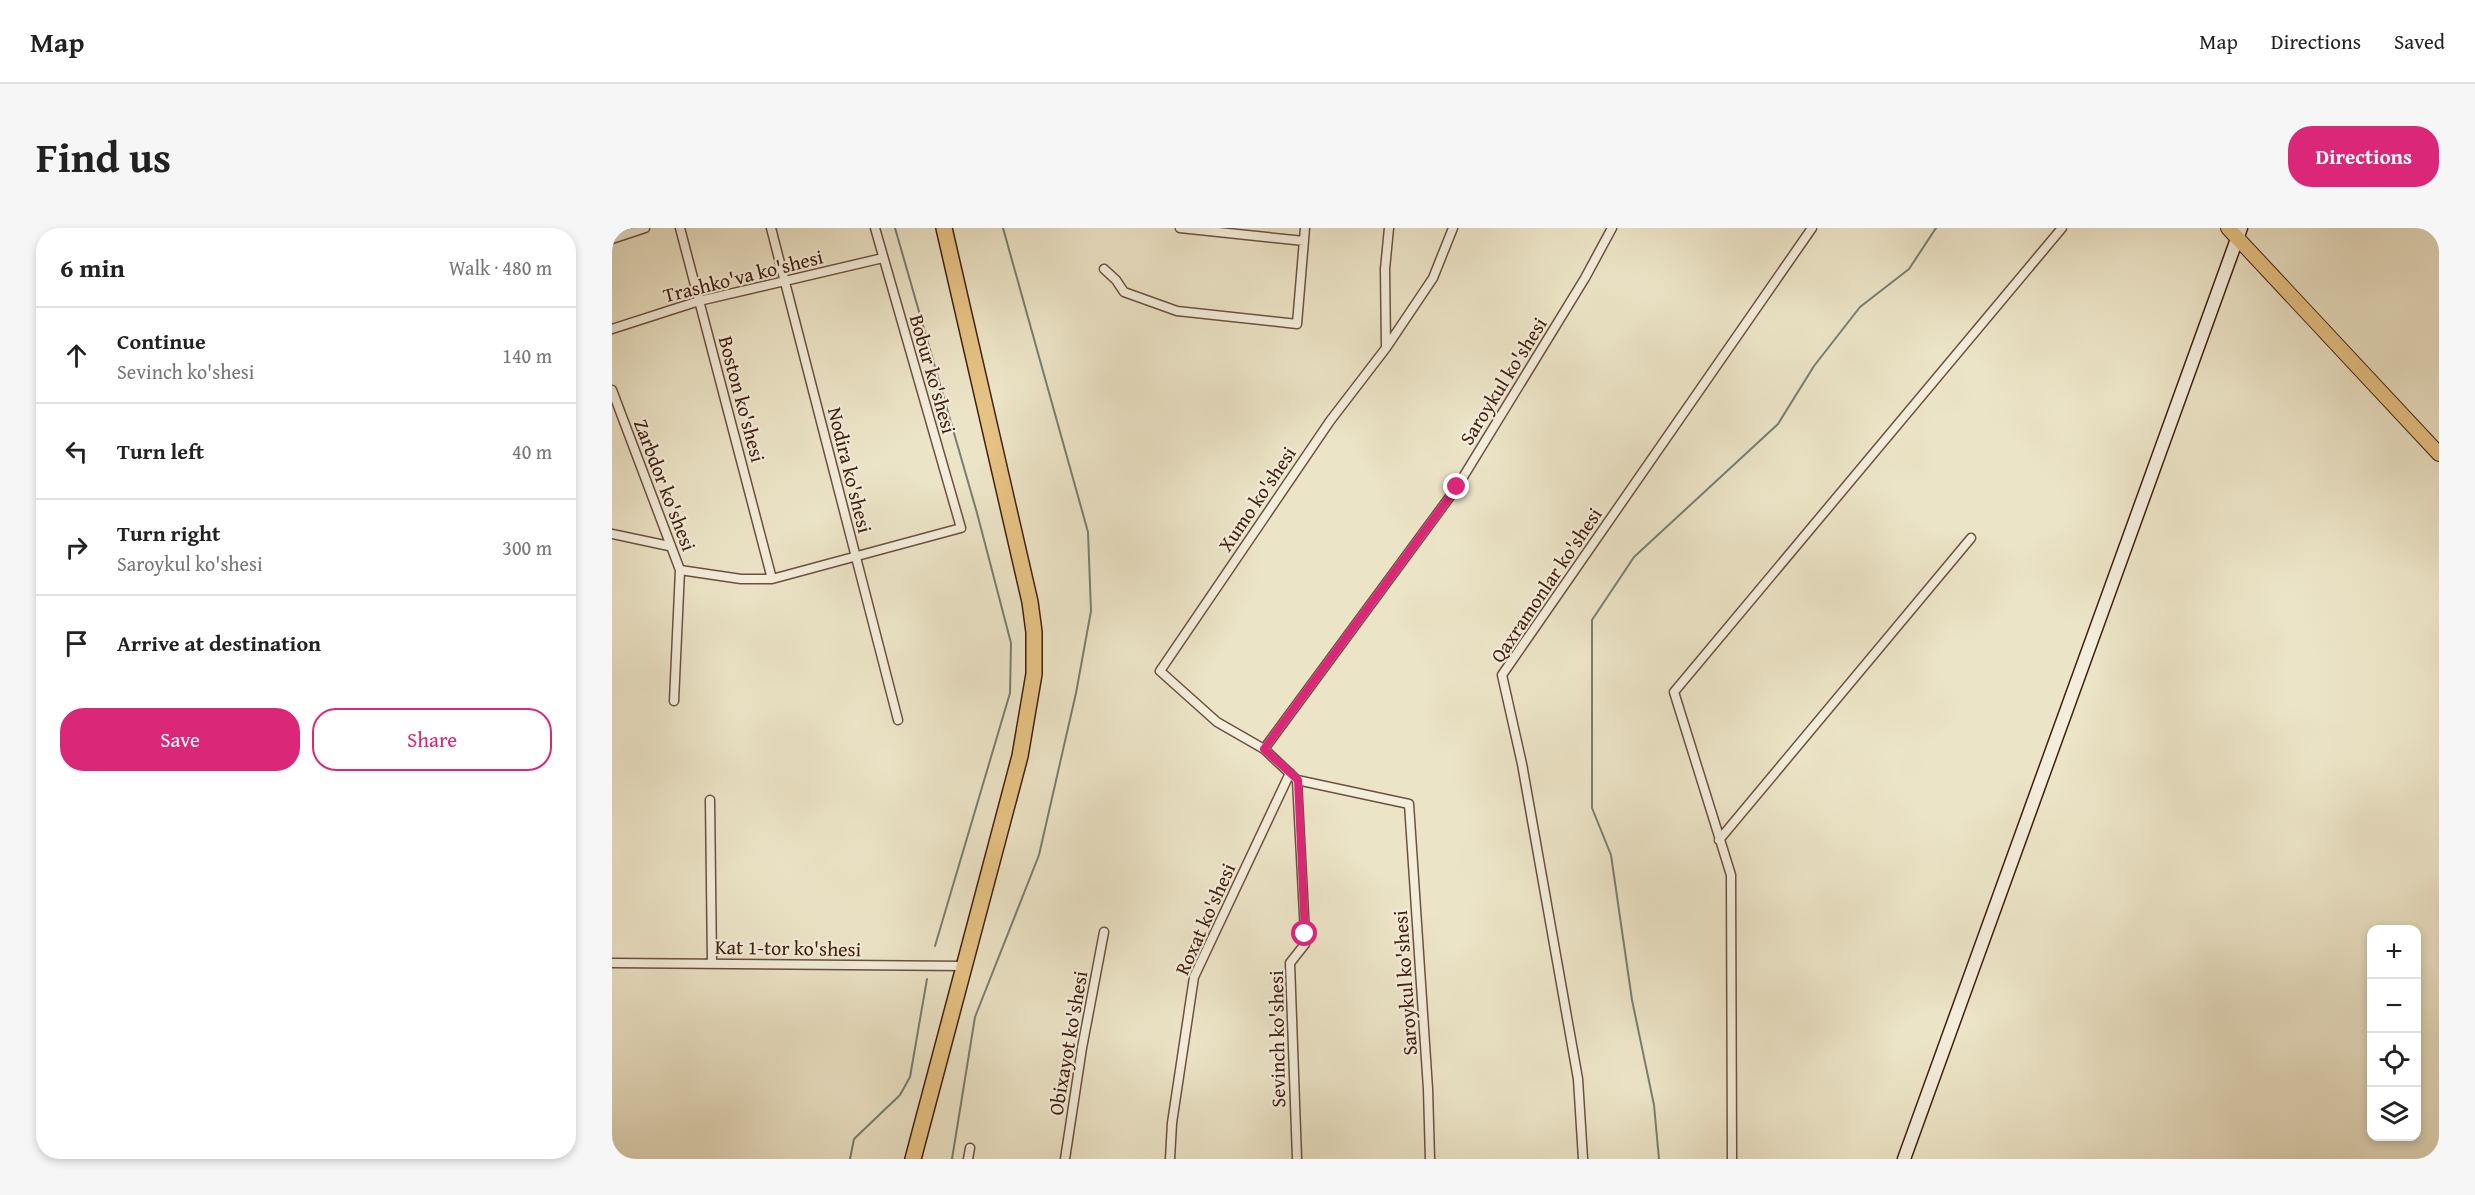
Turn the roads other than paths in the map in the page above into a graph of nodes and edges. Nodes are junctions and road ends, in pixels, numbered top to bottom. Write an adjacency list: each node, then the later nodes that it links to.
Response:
1 (645, 228): 15 (street)
2 (680, 228): 20 (street, Boston ko'shesi)
3 (771, 228): 19 (street, Nodira ko'shesi)
4 (875, 228): 17 (street, Bobur ko'shesi)
5 (944, 228): 41 (highway)
6 (1180, 228): 16 (street)
7 (1305, 228): 16 (street)
8 (1389, 228): 22 (street)
9 (1453, 228): 22 (street, Xumo ko'shesi)
10 (1612, 228): 33 (street, Saroykul ko'shesi)
11 (1812, 228): 49 (street, Qaxramonlar ko'shesi)
12 (2062, 228): 37 (street)
13 (2228, 228): 14 (main road)
14 (2239, 233): 24 (main road); 51 (street)
15 (612, 239)
16 (1304, 241): 18 (street)
17 (883, 258): 19 (street, Trashko'va ko'shesi); 28 (street, Bobur ko'shesi)
18 (1104, 269)
19 (785, 282): 20 (street, Trashko'va ko'shesi); 28 (street, Nodira ko'shesi)
20 (699, 301): 21 (street, Trashko'va ko'shesi); 30 (street, Boston ko'shesi)
21 (612, 329)
22 (1386, 348): 33 (street, Xumo ko'shesi)
23 (612, 390): 27 (street, Zarbdor ko'shesi)
24 (2439, 454)
25 (612, 534): 27 (street)
26 (1971, 538): 37 (street)
27 (669, 546): 29 (street, Zarbdor ko'shesi)
28 (855, 557): 30 (street); 32 (street, Nodira ko'shesi)
29 (680, 570): 30 (street); 31 (street, Zarbdor ko'shesi)
30 (772, 579)
31 (674, 701)
32 (898, 720)
33 (1264, 749): 34 (street)
34 (1290, 772): 35 (street); 46 (street, Roxat ko'shesi)
35 (1298, 780): 47 (street, Sevinch ko'shesi); 48 (street, Saroykul ko'shesi)
36 (710, 800): 40 (street)
37 (1719, 840): 50 (street)
38 (1104, 932): 45 (street, Obixayot ko'shesi)
39 (612, 963): 40 (street, Kat 1-tor ko'shesi)
40 (712, 964): 41 (street, Kat 1-tor ko'shesi)
41 (964, 966): 43 (highway)
42 (970, 1148): 44 (street)
43 (913, 1159)
44 (968, 1159)
45 (1065, 1159)
46 (1170, 1159)
47 (1297, 1159)
48 (1431, 1159)
49 (1583, 1159)
50 (1732, 1159)
51 (1904, 1159)

